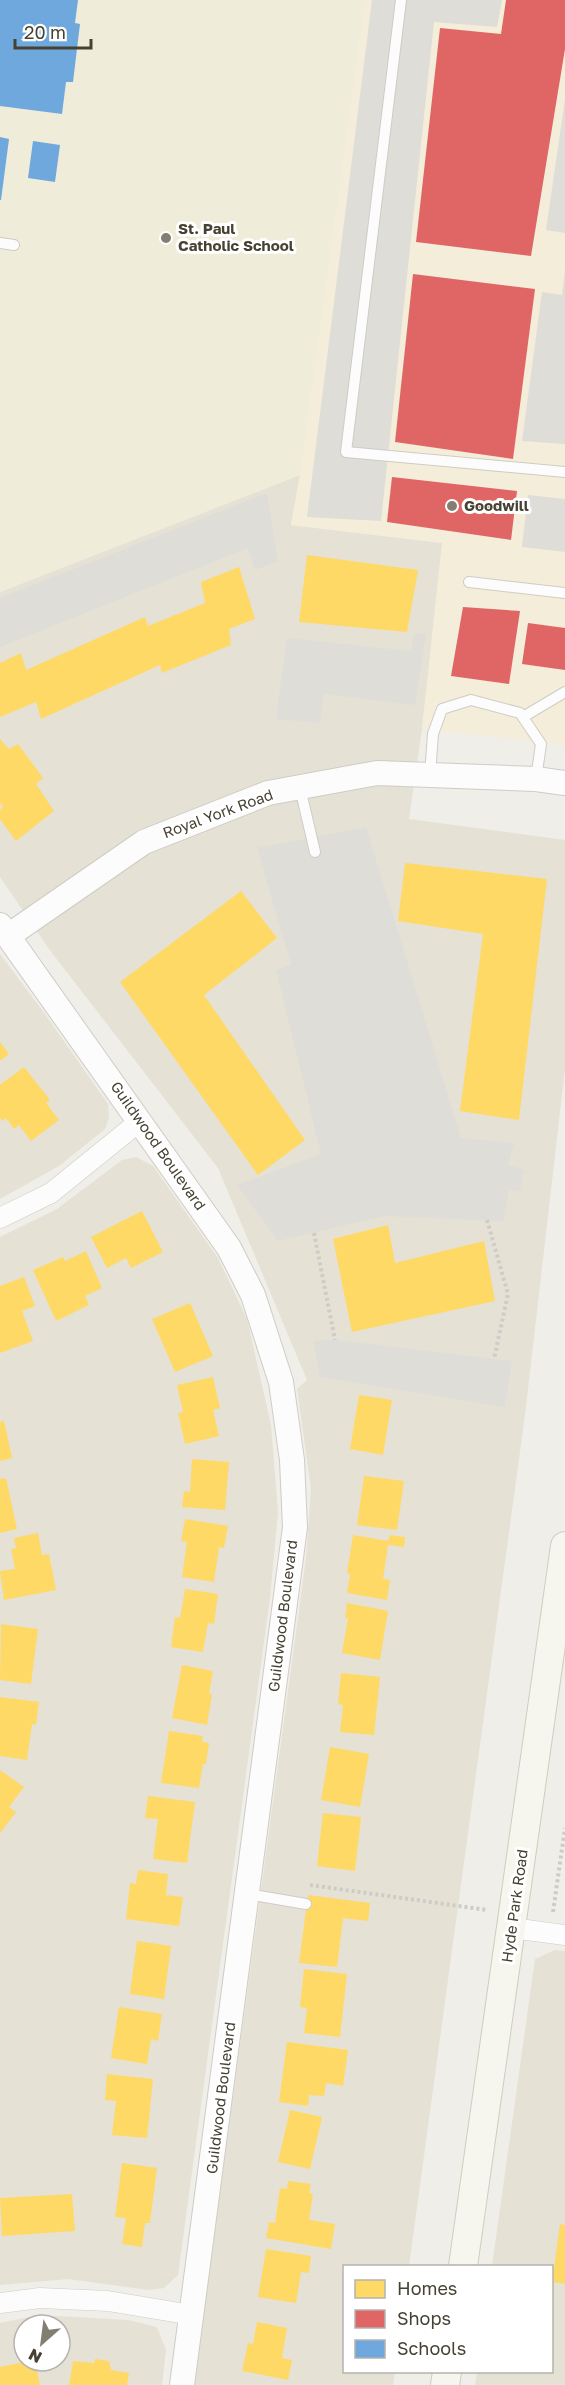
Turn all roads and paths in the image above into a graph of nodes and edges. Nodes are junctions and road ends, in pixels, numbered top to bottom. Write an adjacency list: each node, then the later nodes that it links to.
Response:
1 (401, 0): 4 (lane)
2 (0, 243): 3 (lane)
3 (14, 245)
4 (565, 472)
5 (469, 582): 6 (lane)
6 (565, 593)
7 (565, 692): 8 (lane)
8 (523, 717): 9 (lane); 10 (lane)
9 (429, 776): 10 (street, Royal York Road); 12 (street, Royal York Road)
10 (536, 779): 11 (street, Royal York Road)
11 (565, 783)
12 (300, 788): 13 (lane); 14 (street, Royal York Road)
13 (315, 852)
14 (4, 931): 15 (street, Guildwood Boulevard)
15 (140, 1121): 16 (street); 24 (street, Guildwood Boulevard)
16 (0, 1218)
17 (487, 1220): 20 (path)
18 (314, 1233): 19 (path)
19 (335, 1340)
20 (494, 1359)
21 (565, 1546): 26 (main road, Hyde Park Road)
22 (565, 1828): 27 (path)
23 (300, 1884): 26 (path)
24 (247, 1894): 25 (lane); 30 (street, Guildwood Boulevard)
25 (306, 1904)
26 (513, 1921): 27 (street); 28 (main road, Hyde Park Road)
27 (557, 1934)
28 (463, 2265)
29 (0, 2303): 30 (street)
30 (192, 2315): 31 (street, Guildwood Boulevard)
31 (182, 2385)

